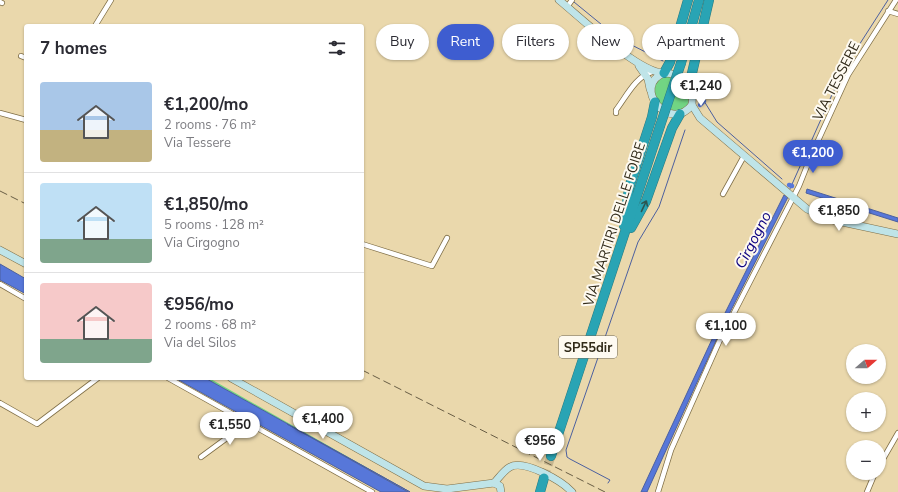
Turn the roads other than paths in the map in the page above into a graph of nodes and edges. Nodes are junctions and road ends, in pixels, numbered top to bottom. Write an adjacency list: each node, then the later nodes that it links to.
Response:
1 (111, 0): 11 (street)
2 (559, 0): 8 (street)
3 (572, 0): 8 (street)
4 (688, 0): 13 (highway)
5 (699, 0): 28 (highway, VIA MARTIRI DELLE FOIBE / SP55dir, bridge)
6 (709, 0): 14 (highway)
7 (896, 0): 9 (street, VIA TESSERE)
8 (567, 7): 12 (street)
9 (888, 11): 10 (street); 25 (street, VIA TESSERE)
10 (898, 14)
11 (96, 24)
12 (649, 73): 13 (street); 15 (street); 19 (street)
13 (664, 73): 14 (street); 15 (street)
14 (689, 86): 17 (street)
15 (650, 89): 16 (street)
16 (655, 102): 20 (street); 28 (highway)
17 (692, 105): 20 (street); 21 (street)
18 (0, 113): 22 (street)
19 (616, 113)
20 (682, 114): 21 (street); 28 (highway, one-way to 20)
21 (700, 118): 23 (street)
22 (24, 120)
23 (744, 156): 24 (street); 25 (street)
24 (724, 194)
25 (793, 198): 26 (street); 49 (street, VIA TESSERE)
26 (898, 234)
27 (448, 238): 29 (street)
28 (623, 239): 41 (highway, VIA MARTIRI DELLE FOIBE / SP55dir)
29 (364, 245)
30 (0, 250): 31 (street)
31 (24, 263)
32 (0, 284): 33 (street)
33 (24, 298)
34 (95, 380): 37 (street)
35 (172, 380): 38 (street)
36 (235, 380): 45 (street)
37 (0, 403)
38 (245, 421): 42 (street); 46 (street)
39 (898, 433): 40 (street)
40 (886, 454)
41 (552, 456)
42 (201, 457)
43 (544, 478): 47 (highway)
44 (872, 480): 50 (street)
45 (494, 489): 48 (street)
46 (372, 492)
47 (540, 492)
48 (572, 492)
49 (658, 492)
50 (867, 492)

